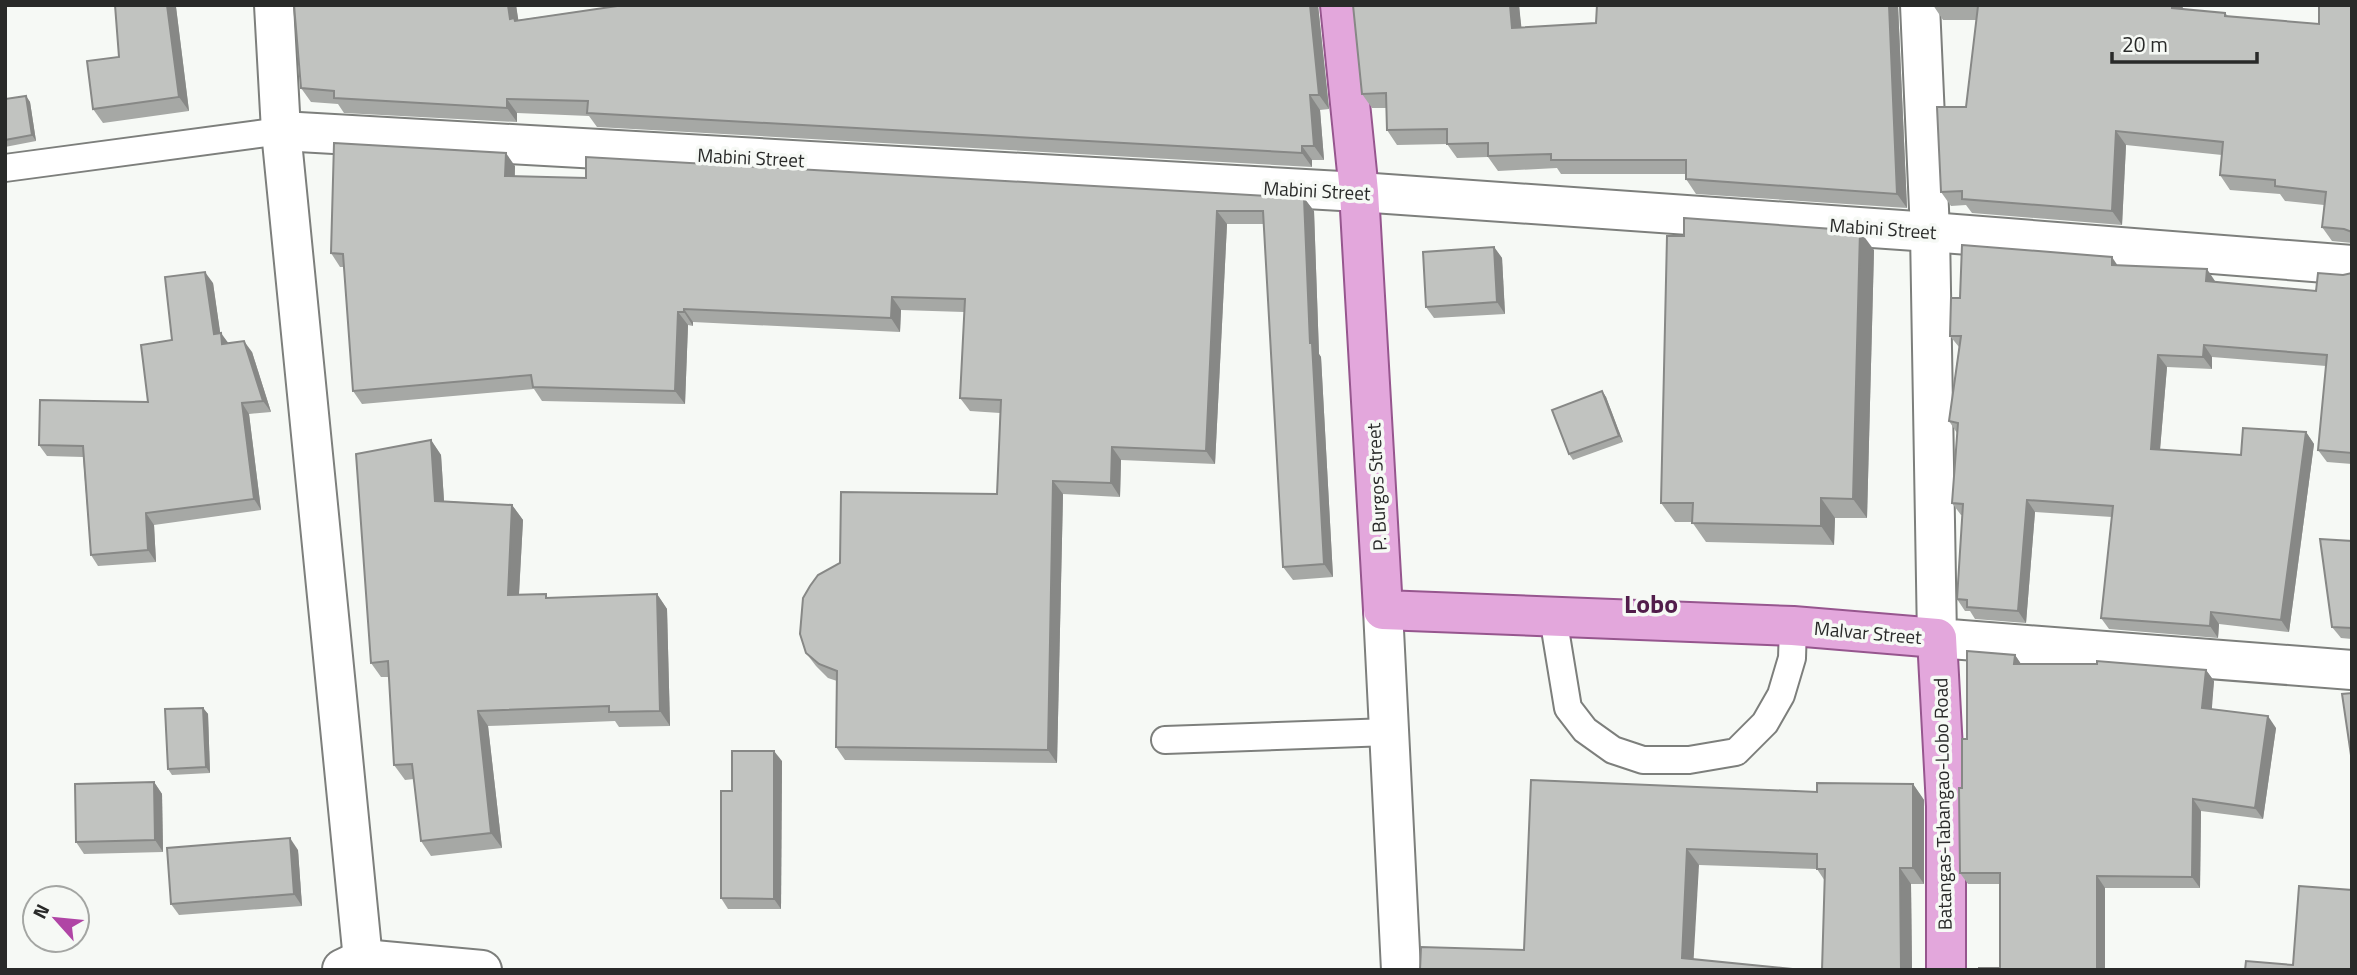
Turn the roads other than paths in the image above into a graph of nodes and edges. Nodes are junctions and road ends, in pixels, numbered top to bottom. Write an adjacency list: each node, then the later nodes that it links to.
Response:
1 (274, 5): 4 (street)
2 (1340, 5): 6 (main road, P. Burgos Street)
3 (1920, 5): 7 (street)
4 (281, 131): 5 (lane); 6 (street, Mabini Street); 16 (street)
5 (5, 168)
6 (1359, 192): 7 (street, Mabini Street); 9 (main road, P. Burgos Street)
7 (1930, 232): 8 (street, Mabini Street); 12 (street)
8 (2352, 265)
9 (1383, 610): 10 (main road, Malvar Street); 14 (street, P. Burgos Street)
10 (1553, 617): 11 (main road, Malvar Street); 11 (lane)
11 (1793, 625): 12 (main road, Malvar Street)
12 (1937, 638): 13 (street, Malvar Street); 19 (main road, Batangas-Tabangao-Lobo Road)
13 (2352, 670)
14 (1390, 732): 15 (lane); 18 (street, P. Burgos Street)
15 (1165, 740)
16 (356, 966): 17 (street)
17 (482, 970)
18 (1401, 970)
19 (1946, 970)

